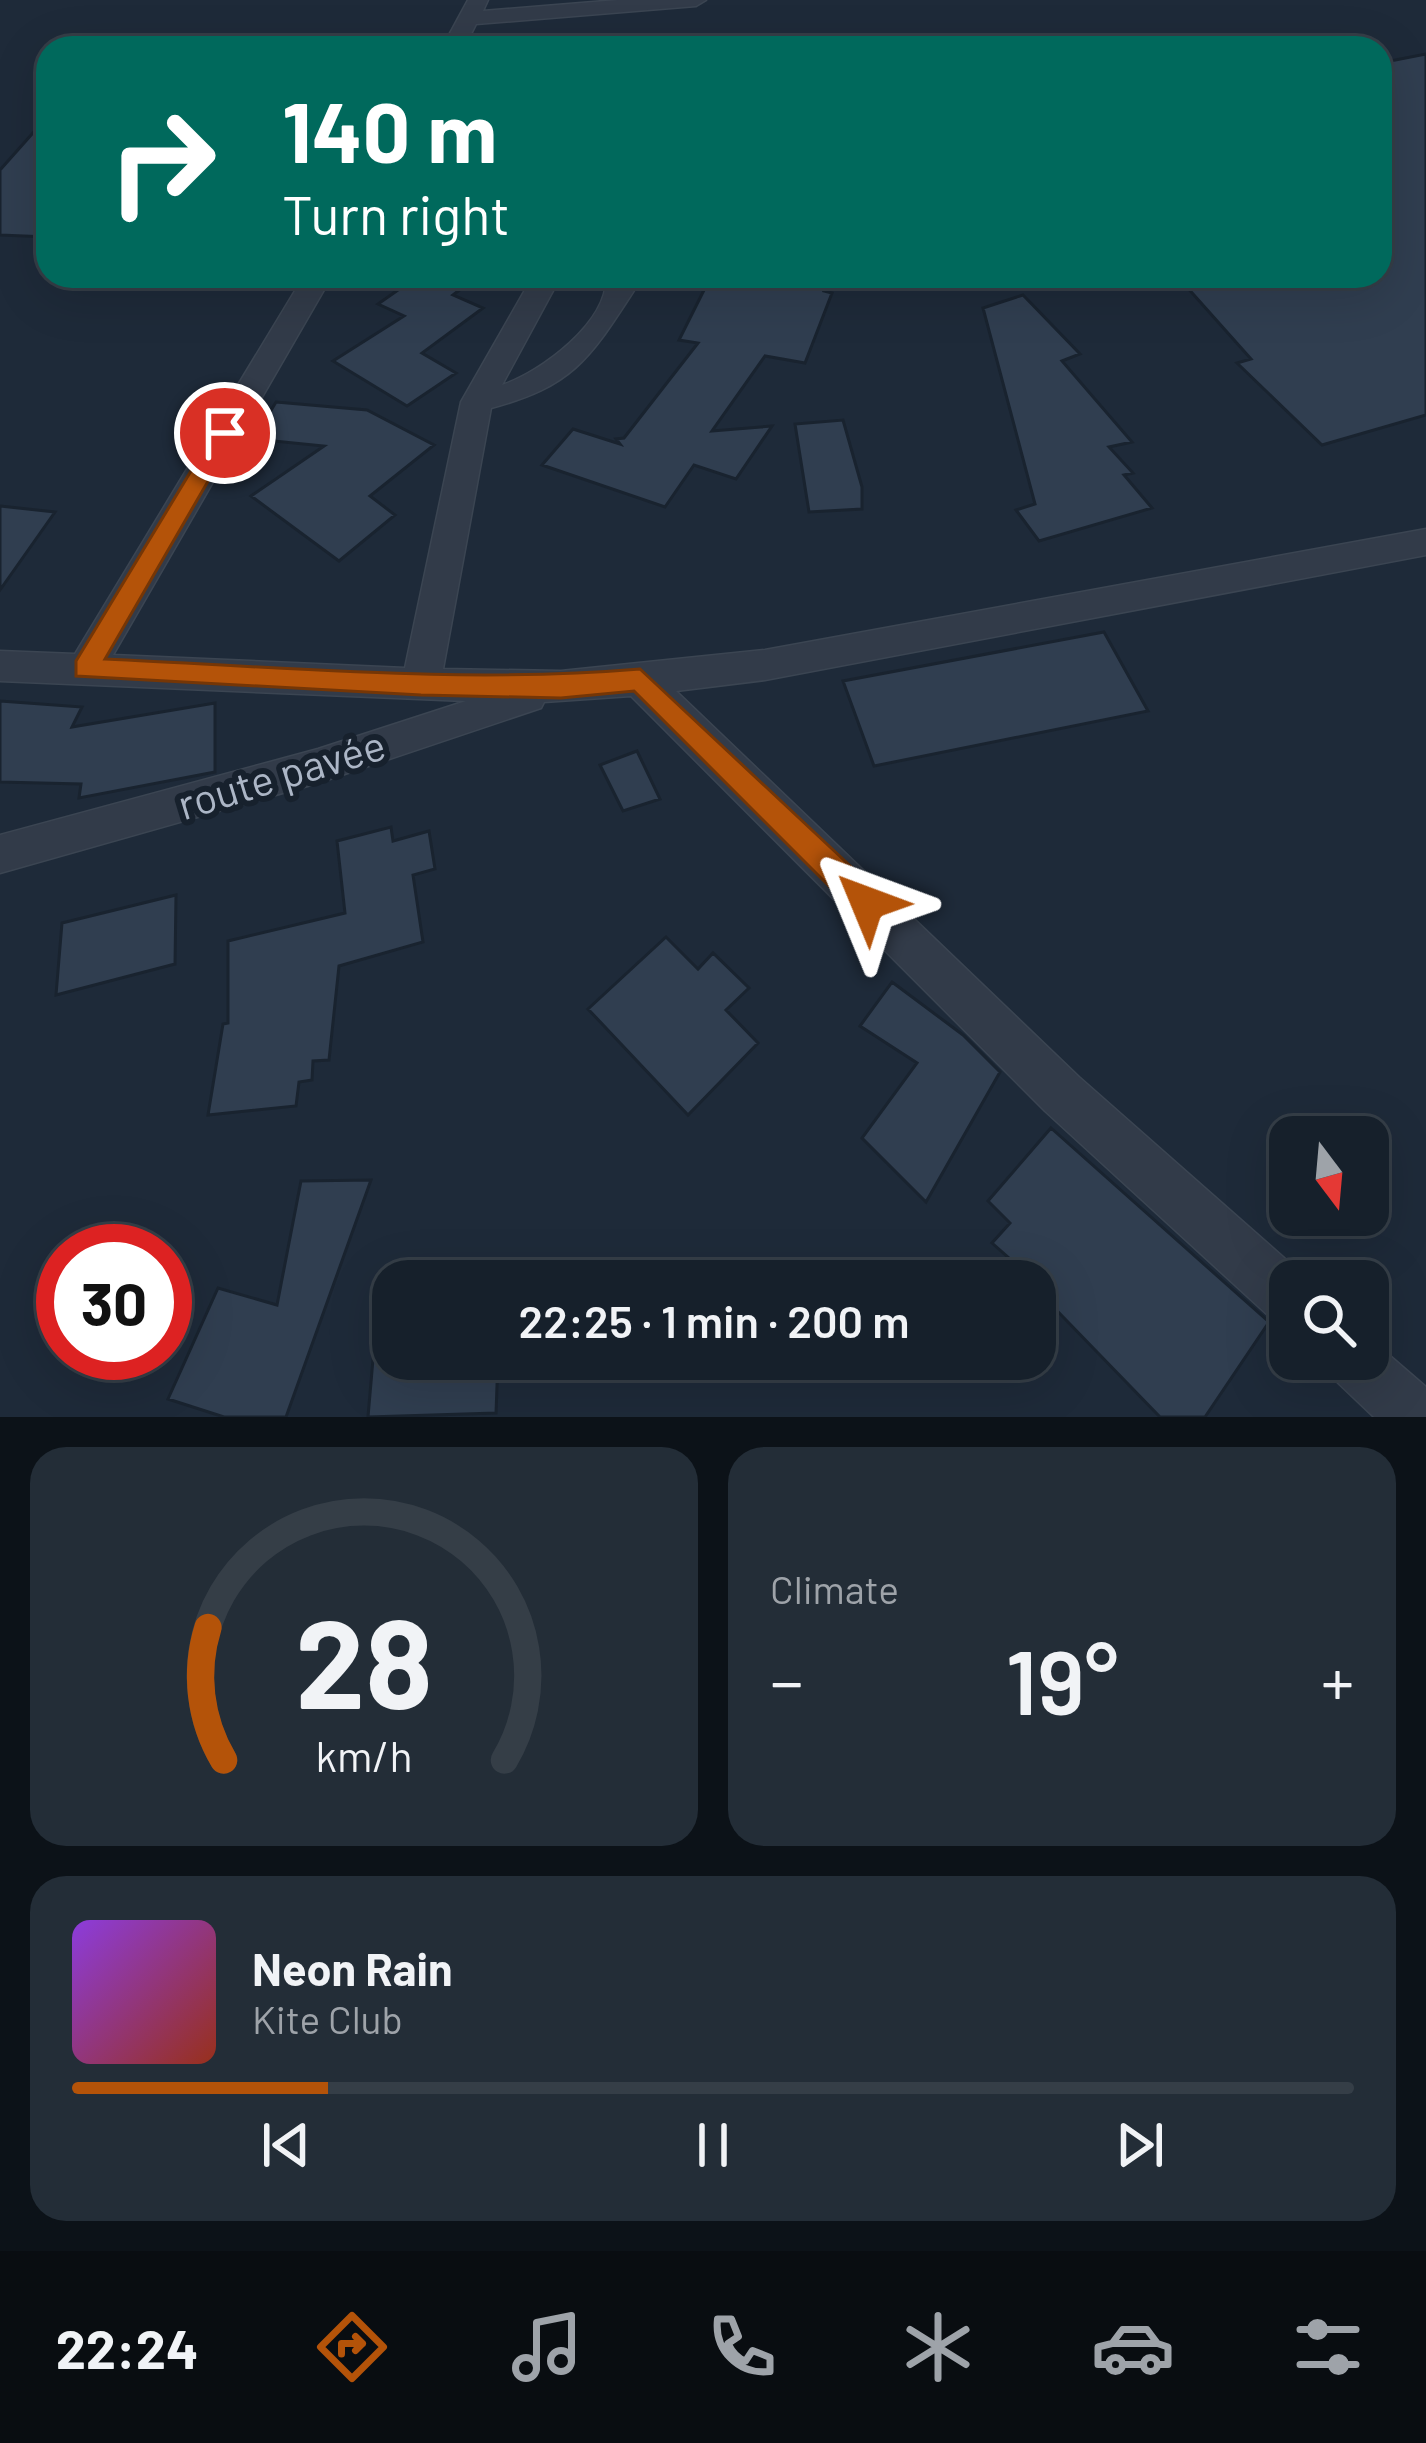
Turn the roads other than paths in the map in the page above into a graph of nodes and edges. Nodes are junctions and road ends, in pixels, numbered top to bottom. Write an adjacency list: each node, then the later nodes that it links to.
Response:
1 (696, 0): 2 (street)
2 (474, 9): 3 (street)
3 (459, 36)
4 (311, 288): 10 (street)
5 (541, 288): 7 (street)
6 (621, 288): 7 (street)
7 (477, 402): 12 (street)
8 (1426, 542): 11 (street)
9 (0, 666): 10 (street)
10 (86, 668): 12 (street)
11 (640, 680): 13 (street); 15 (street)
12 (421, 684): 13 (street)
13 (561, 687): 14 (street, route pavée)
14 (0, 854)
15 (1269, 1280)
16 (1376, 1380): 17 (street)
17 (1416, 1417)

